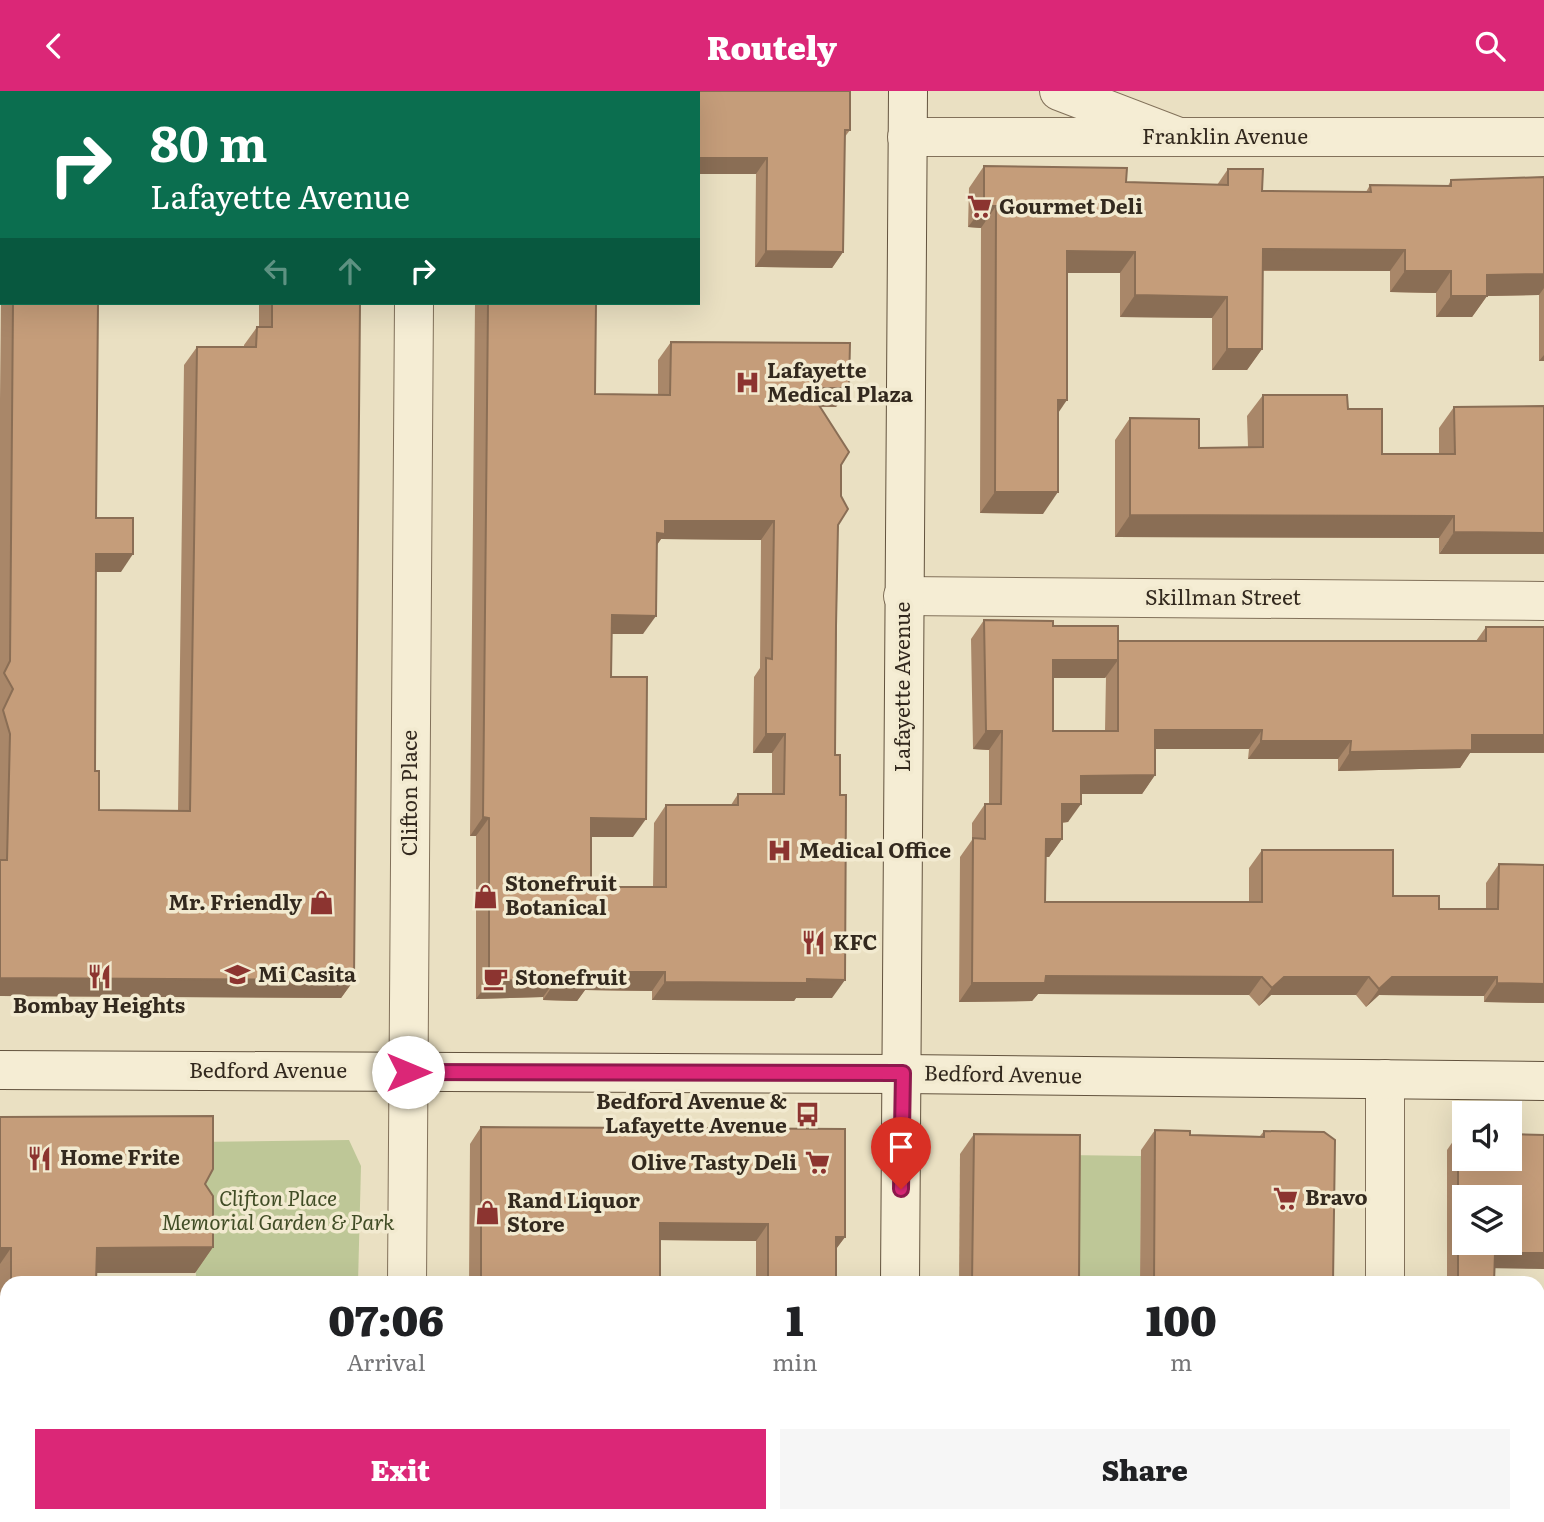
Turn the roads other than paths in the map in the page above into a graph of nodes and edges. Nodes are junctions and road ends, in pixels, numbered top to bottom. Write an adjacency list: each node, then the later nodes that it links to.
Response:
1 (908, 91): 3 (main road, Lafayette Avenue)
2 (1059, 91): 4 (main road)
3 (907, 137): 4 (main road, Franklin Avenue); 7 (main road, Lafayette Avenue)
4 (1179, 137): 5 (main road, Franklin Avenue)
5 (1544, 137)
6 (414, 305): 10 (main road, Clifton Place)
7 (903, 596): 8 (main road, Skillman Street); 11 (main road, Lafayette Avenue)
8 (1544, 601)
9 (0, 1070): 10 (main road, Bedford Avenue)
10 (408, 1072): 11 (main road, Bedford Avenue); 14 (main road, Clifton Place)
11 (903, 1073): 12 (main road, Bedford Avenue); 15 (main road, Lafayette Avenue)
12 (1385, 1079): 13 (main road, Bedford Avenue); 16 (main road)
13 (1544, 1081)
14 (407, 1276)
15 (900, 1276)
16 (1385, 1276)

